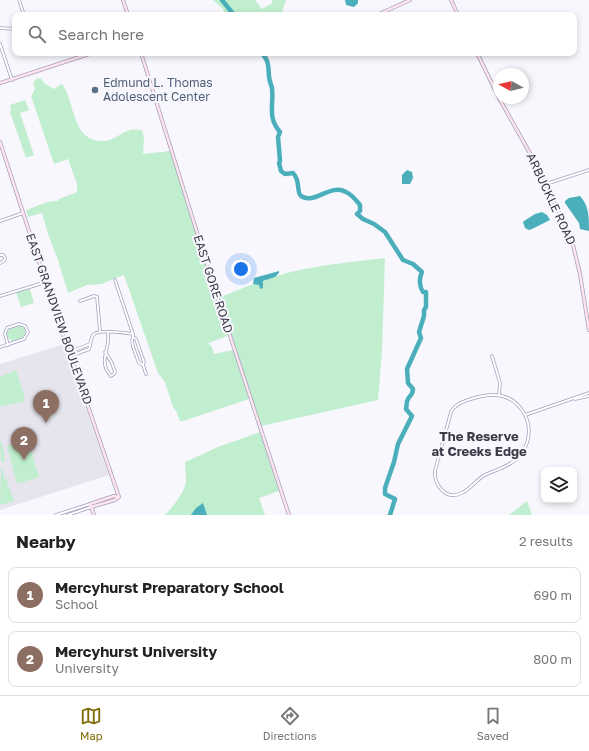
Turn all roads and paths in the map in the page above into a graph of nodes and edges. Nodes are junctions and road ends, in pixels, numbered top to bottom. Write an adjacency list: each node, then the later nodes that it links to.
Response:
1 (19, 0): 5 (street)
2 (123, 0): 6 (street)
3 (410, 0): 7 (street)
4 (451, 0): 8 (street)
5 (23, 12)
6 (127, 12)
7 (384, 12)
8 (457, 12)
9 (0, 28): 10 (street)
10 (12, 29)
11 (0, 44): 15 (street)
12 (83, 56): 15 (street)
13 (142, 56): 54 (street, EAST GORE ROAD)
14 (478, 56): 17 (street, ARBUCKLE ROAD)
15 (12, 80): 16 (street)
16 (0, 83)
17 (493, 86)
18 (502, 104): 21 (street, ARBUCKLE ROAD)
19 (0, 142): 22 (street, EAST GRANDVIEW BOULEVARD)
20 (589, 170): 21 (street)
21 (546, 184): 30 (street, ARBUCKLE ROAD)
22 (23, 213): 23 (street); 27 (street, EAST GRANDVIEW BOULEVARD)
23 (0, 221)
24 (0, 255): 25 (street)
25 (0, 263)
26 (115, 280): 33 (street)
27 (46, 282): 28 (street); 37 (street, EAST GRANDVIEW BOULEVARD)
28 (0, 296)
29 (80, 301): 31 (street)
30 (589, 330)
31 (100, 332): 32 (street); 34 (street)
32 (108, 332): 33 (street); 38 (street)
33 (133, 336): 41 (street); 41 (street)
34 (91, 343): 37 (street); 39 (street)
35 (8, 344): 35 (street); 36 (street)
36 (0, 347)
37 (70, 352): 39 (street, EAST GRANDVIEW BOULEVARD)
38 (105, 352): 38 (street)
39 (71, 356): 48 (street, EAST GRANDVIEW BOULEVARD)
40 (492, 356): 44 (street)
41 (143, 365): 42 (street)
42 (146, 374)
43 (589, 393): 46 (street)
44 (499, 395): 47 (street); 47 (street)
45 (589, 396): 46 (street)
46 (575, 398): 47 (street)
47 (525, 415)
48 (118, 497): 49 (street); 50 (street)
49 (90, 504): 50 (street); 51 (street)
50 (92, 507): 52 (street); 53 (street)
51 (56, 515)
52 (68, 515)
53 (94, 515)
54 (289, 515)

